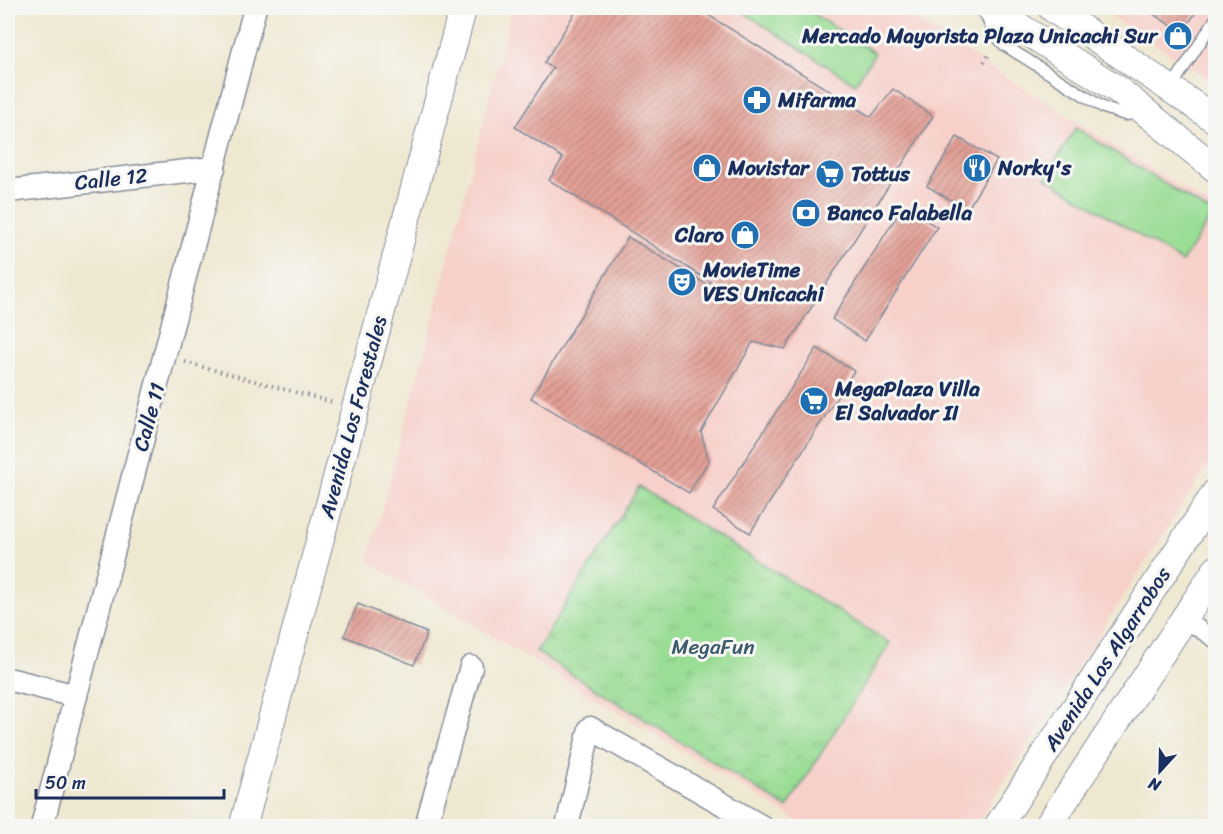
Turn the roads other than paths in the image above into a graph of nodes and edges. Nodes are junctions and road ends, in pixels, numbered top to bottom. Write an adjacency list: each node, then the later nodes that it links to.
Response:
1 (255, 8): 8 (street, Calle 11)
2 (463, 8): 19 (street, Avenida Los Forestales)
3 (988, 8): 9 (street)
4 (1052, 8): 6 (street)
5 (1215, 18): 6 (lane)
6 (1170, 89): 7 (street)
7 (1215, 120)
8 (214, 168): 10 (street, Calle 12); 17 (street, Calle 11)
9 (1215, 169)
10 (9, 196)
11 (1215, 492): 23 (street, Avenida Los Algarrobos)
12 (1215, 570): 13 (street, Avenida Los Algarrobos)
13 (1184, 619): 14 (street); 24 (street, Avenida Los Algarrobos)
14 (1215, 640)
15 (471, 667): 20 (street)
16 (8, 679): 17 (street)
17 (76, 696): 18 (street, Calle 11)
18 (42, 826)
19 (243, 826)
20 (426, 826)
21 (567, 826): 22 (street)
22 (761, 826)
23 (998, 826)
24 (1048, 826)

